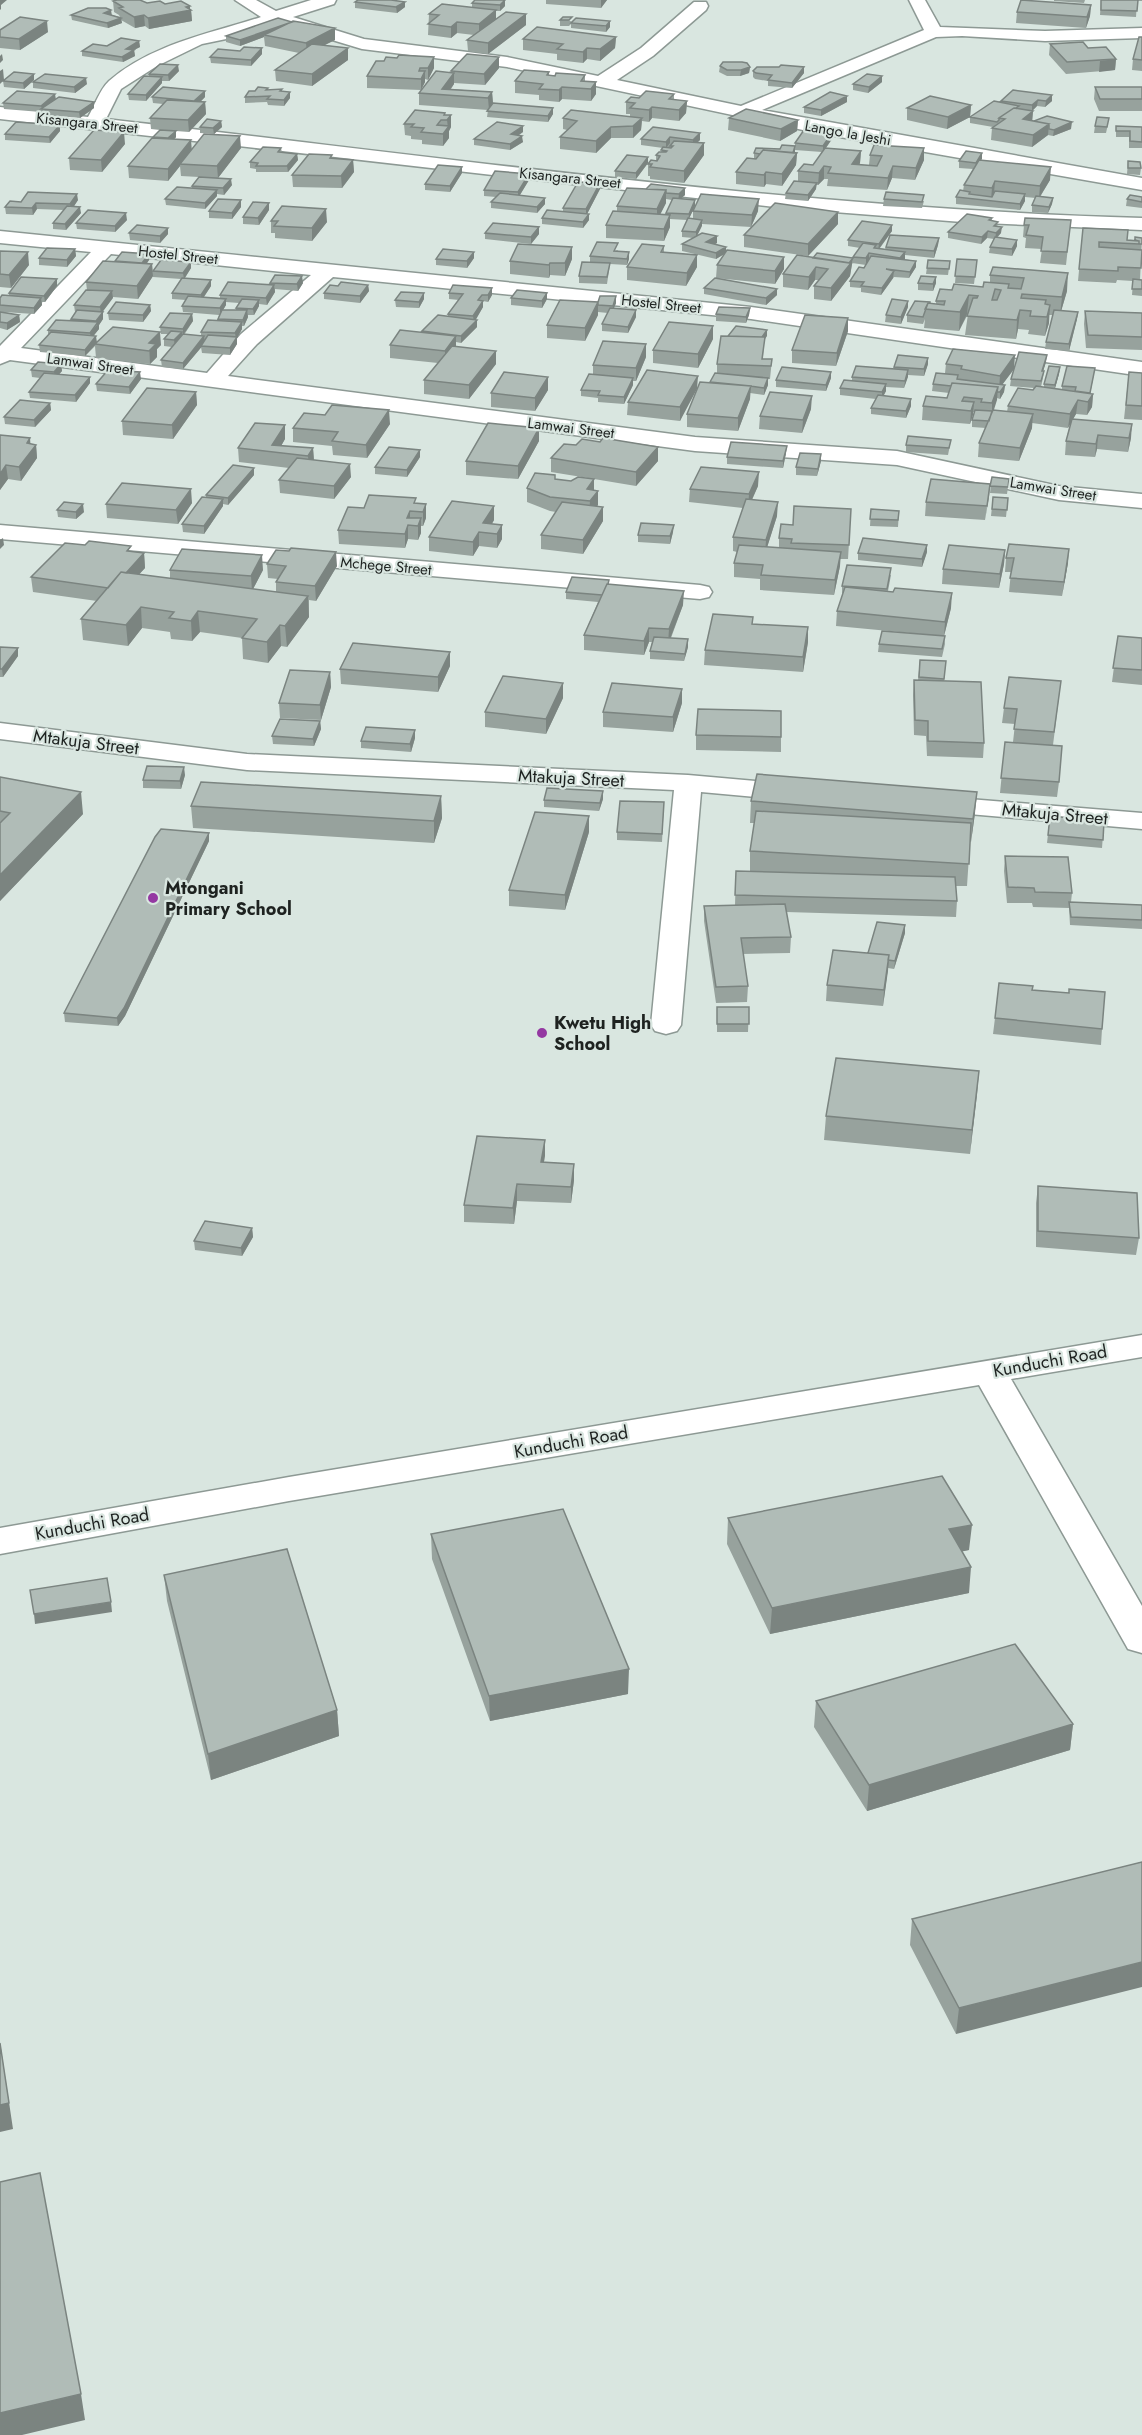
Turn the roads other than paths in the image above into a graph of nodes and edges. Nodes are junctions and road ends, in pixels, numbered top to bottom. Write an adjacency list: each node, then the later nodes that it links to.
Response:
1 (243, 0): 5 (street, Lango la Jeshi)
2 (328, 0): 5 (street)
3 (916, 0): 6 (street)
4 (700, 6): 8 (street)
5 (274, 17): 8 (street, Lango la Jeshi); 11 (street)
6 (933, 32): 7 (street); 9 (street)
7 (1142, 33)
8 (601, 82): 9 (street, Lango la Jeshi)
9 (742, 112): 12 (street, Lango la Jeshi)
10 (0, 113): 11 (street, Kisangara Street)
11 (94, 124): 13 (street, Kisangara Street)
12 (1142, 184)
13 (1142, 224)
14 (0, 237): 15 (street, Hostel Street)
15 (107, 248): 16 (street, Hostel Street); 17 (street)
16 (328, 271): 18 (street, Hostel Street); 19 (street)
17 (2, 354): 19 (street, Lamwai Street)
18 (1142, 369)
19 (212, 380): 20 (street, Lamwai Street)
20 (1142, 501)
21 (0, 532): 22 (street, Mchege Street)
22 (700, 592)
23 (0, 731): 24 (street, Mtakuja Street)
24 (688, 783): 25 (street, Mtakuja Street); 28 (street)
25 (820, 794)
26 (903, 801): 27 (street, Mtakuja Street)
27 (1142, 821)
28 (666, 1024)
29 (1142, 1346): 30 (street, Kunduchi Road)
30 (989, 1371): 31 (street, Kunduchi Road); 32 (street)
31 (0, 1541)
32 (1142, 1639)

